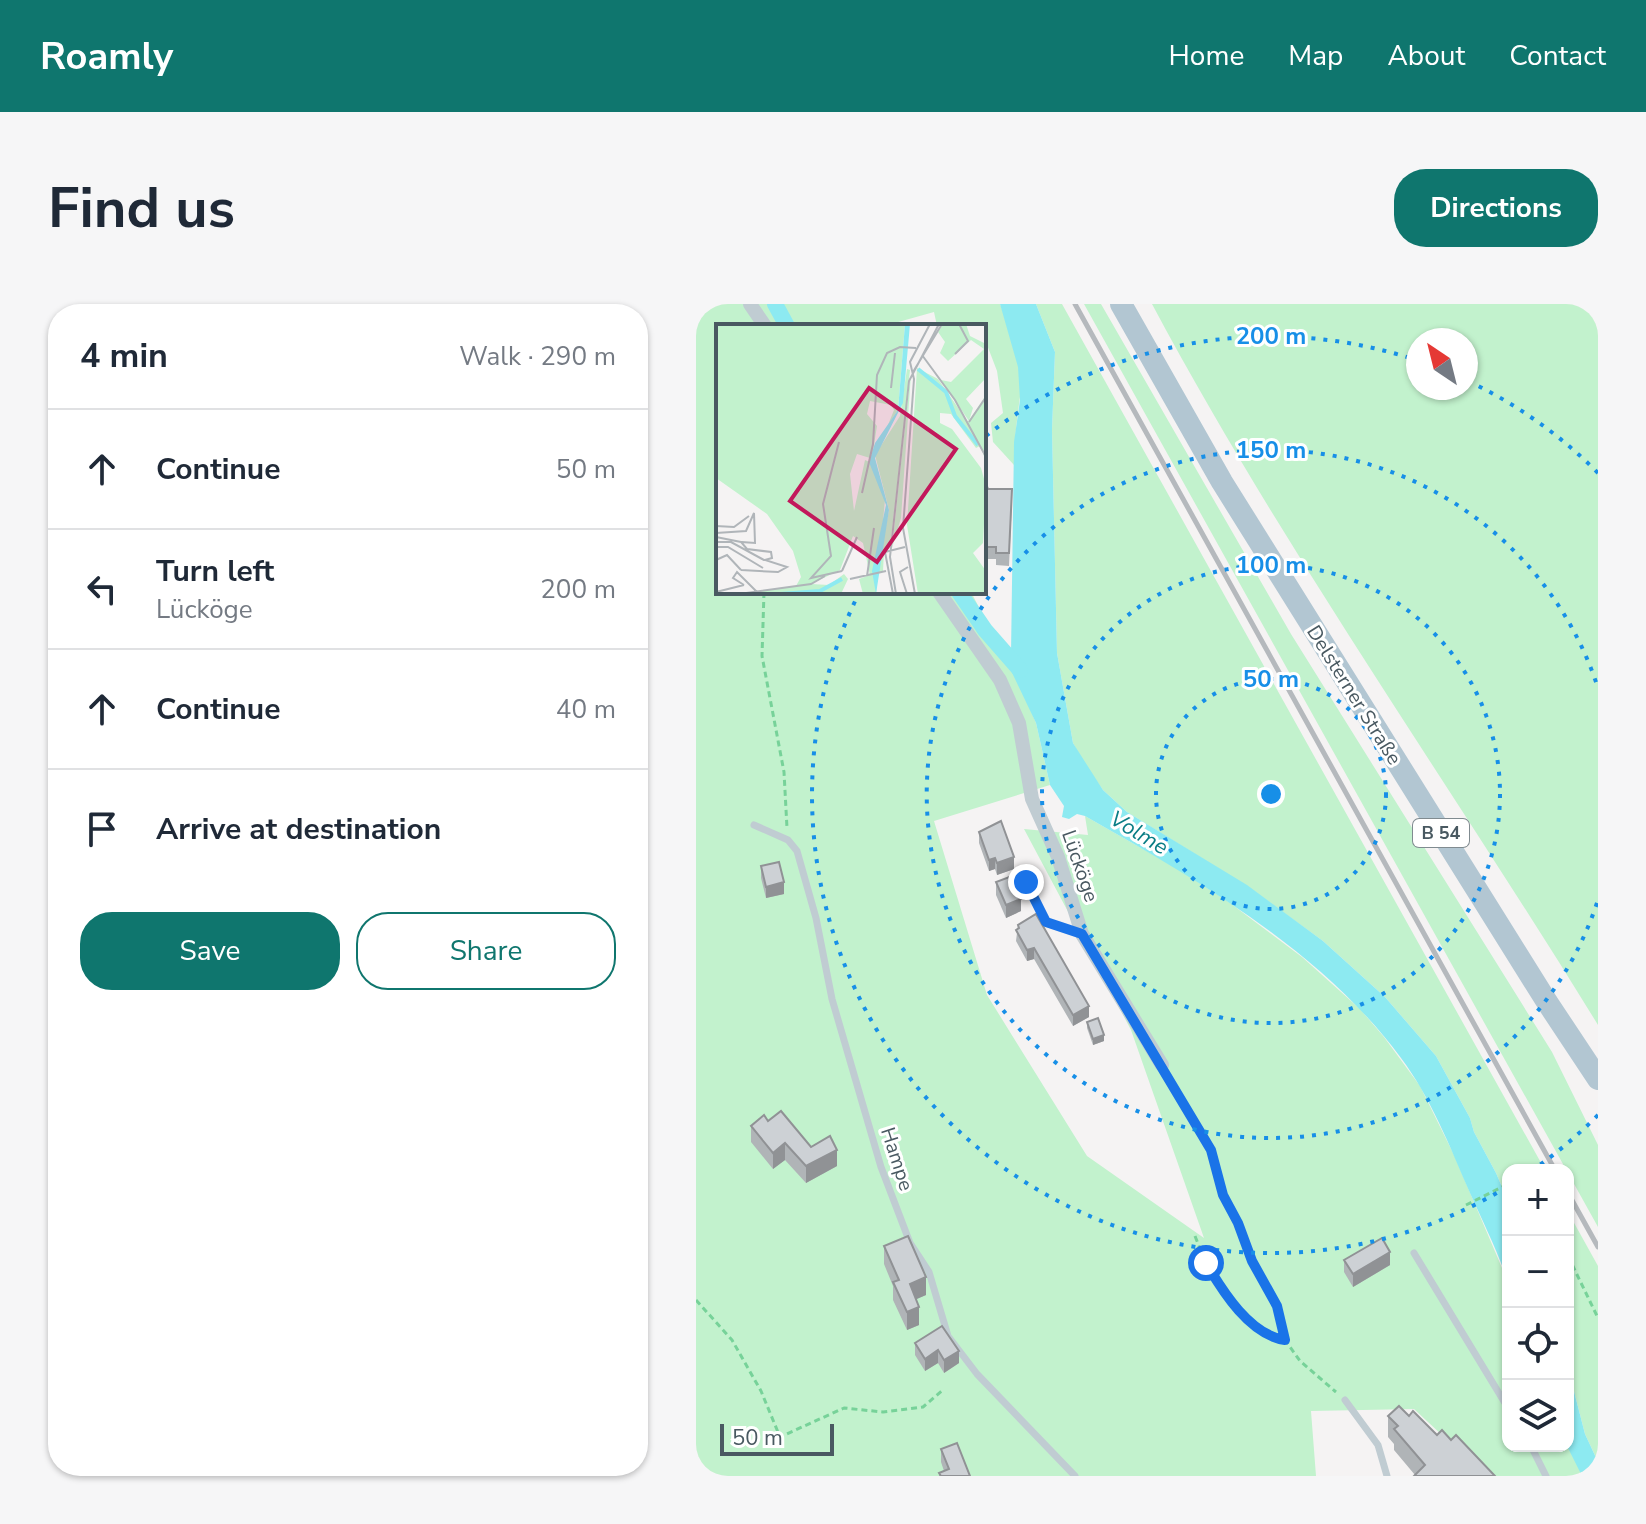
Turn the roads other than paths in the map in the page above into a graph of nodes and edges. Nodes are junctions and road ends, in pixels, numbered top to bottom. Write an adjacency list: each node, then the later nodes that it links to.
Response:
1 (750, 304): 3 (street)
2 (1121, 304): 9 (main road, Delsterner Straße / B 54)
3 (764, 324)
4 (940, 594): 7 (street, Lücköge)
5 (754, 825): 14 (lane, Hampe)
6 (1026, 882): 7 (lane)
7 (1082, 934): 8 (street, Lücköge)
8 (1162, 1065)
9 (1598, 1079)
10 (1414, 1253): 11 (lane)
11 (1502, 1398)
12 (1345, 1400): 15 (lane)
13 (1534, 1452): 16 (lane)
14 (1075, 1476)
15 (1387, 1476)
16 (1546, 1476)

